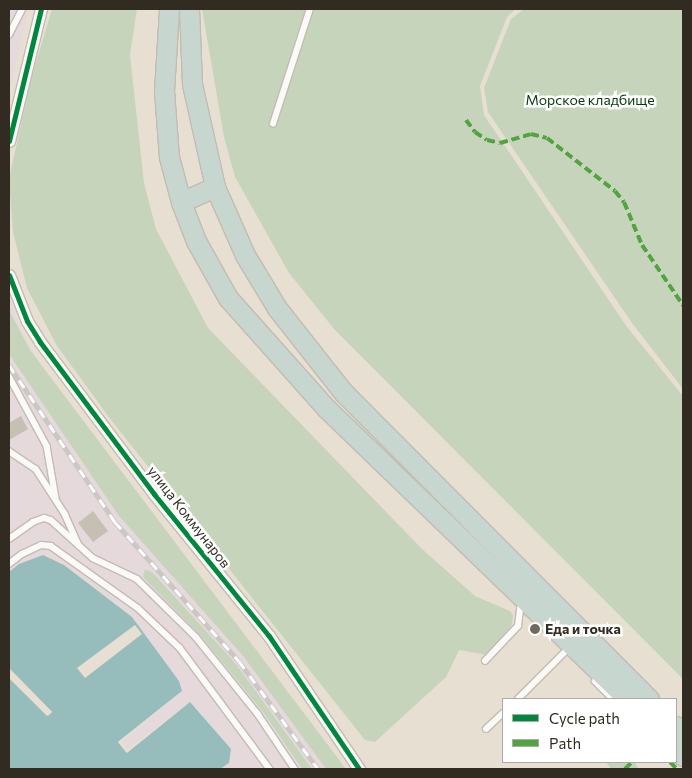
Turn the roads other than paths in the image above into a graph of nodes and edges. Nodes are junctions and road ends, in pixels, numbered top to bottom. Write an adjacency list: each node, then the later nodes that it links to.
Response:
1 (22, 9): 6 (lane)
2 (41, 9): 8 (street)
3 (169, 9): 10 (highway)
4 (189, 9): 9 (highway)
5 (310, 9): 7 (lane)
6 (9, 35)
7 (273, 124)
8 (9, 141)
9 (215, 187): 10 (highway); 26 (highway)
10 (181, 202): 18 (highway)
11 (9, 275): 31 (street, улица Коммунаров)
12 (9, 376): 14 (lane)
13 (9, 451): 14 (lane)
14 (56, 498): 16 (lane)
15 (9, 539): 16 (lane)
16 (80, 548): 30 (lane)
17 (9, 564): 29 (lane)
18 (520, 600): 19 (lane); 21 (lane); 25 (highway)
19 (566, 651): 20 (lane); 23 (lane)
20 (573, 658)
21 (485, 661)
22 (586, 672): 24 (lane)
23 (519, 698)
24 (612, 698)
25 (626, 698)
26 (648, 698)
27 (502, 714): 28 (lane)
28 (486, 729)
29 (270, 769)
30 (295, 769)
31 (359, 769)

